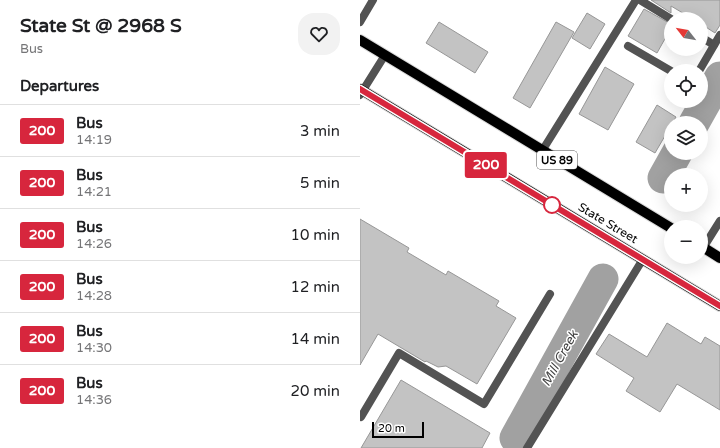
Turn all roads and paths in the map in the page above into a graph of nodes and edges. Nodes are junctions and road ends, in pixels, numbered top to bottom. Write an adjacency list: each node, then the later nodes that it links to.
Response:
1 (373, 0): 5 (street)
2 (636, 0): 15 (street)
3 (640, 0): 4 (street)
4 (664, 15)
5 (360, 22)
6 (720, 35): 9 (street)
7 (360, 40): 11 (main road, US 89)
8 (708, 41): 9 (street)
9 (714, 45): 12 (street)
10 (628, 46): 13 (street)
11 (385, 55): 14 (street); 15 (main road, US 89)
12 (703, 64)
13 (664, 68)
14 (361, 91): 21 (main road, State Street)
15 (542, 151): 17 (main road, US 89)
16 (720, 220): 18 (street)
17 (664, 224)
18 (708, 238)
19 (708, 251): 20 (main road)
20 (720, 258)
21 (643, 259): 23 (main road, State Street); 25 (street)
22 (550, 294): 24 (street)
23 (720, 306)
24 (360, 417)
25 (527, 448)

